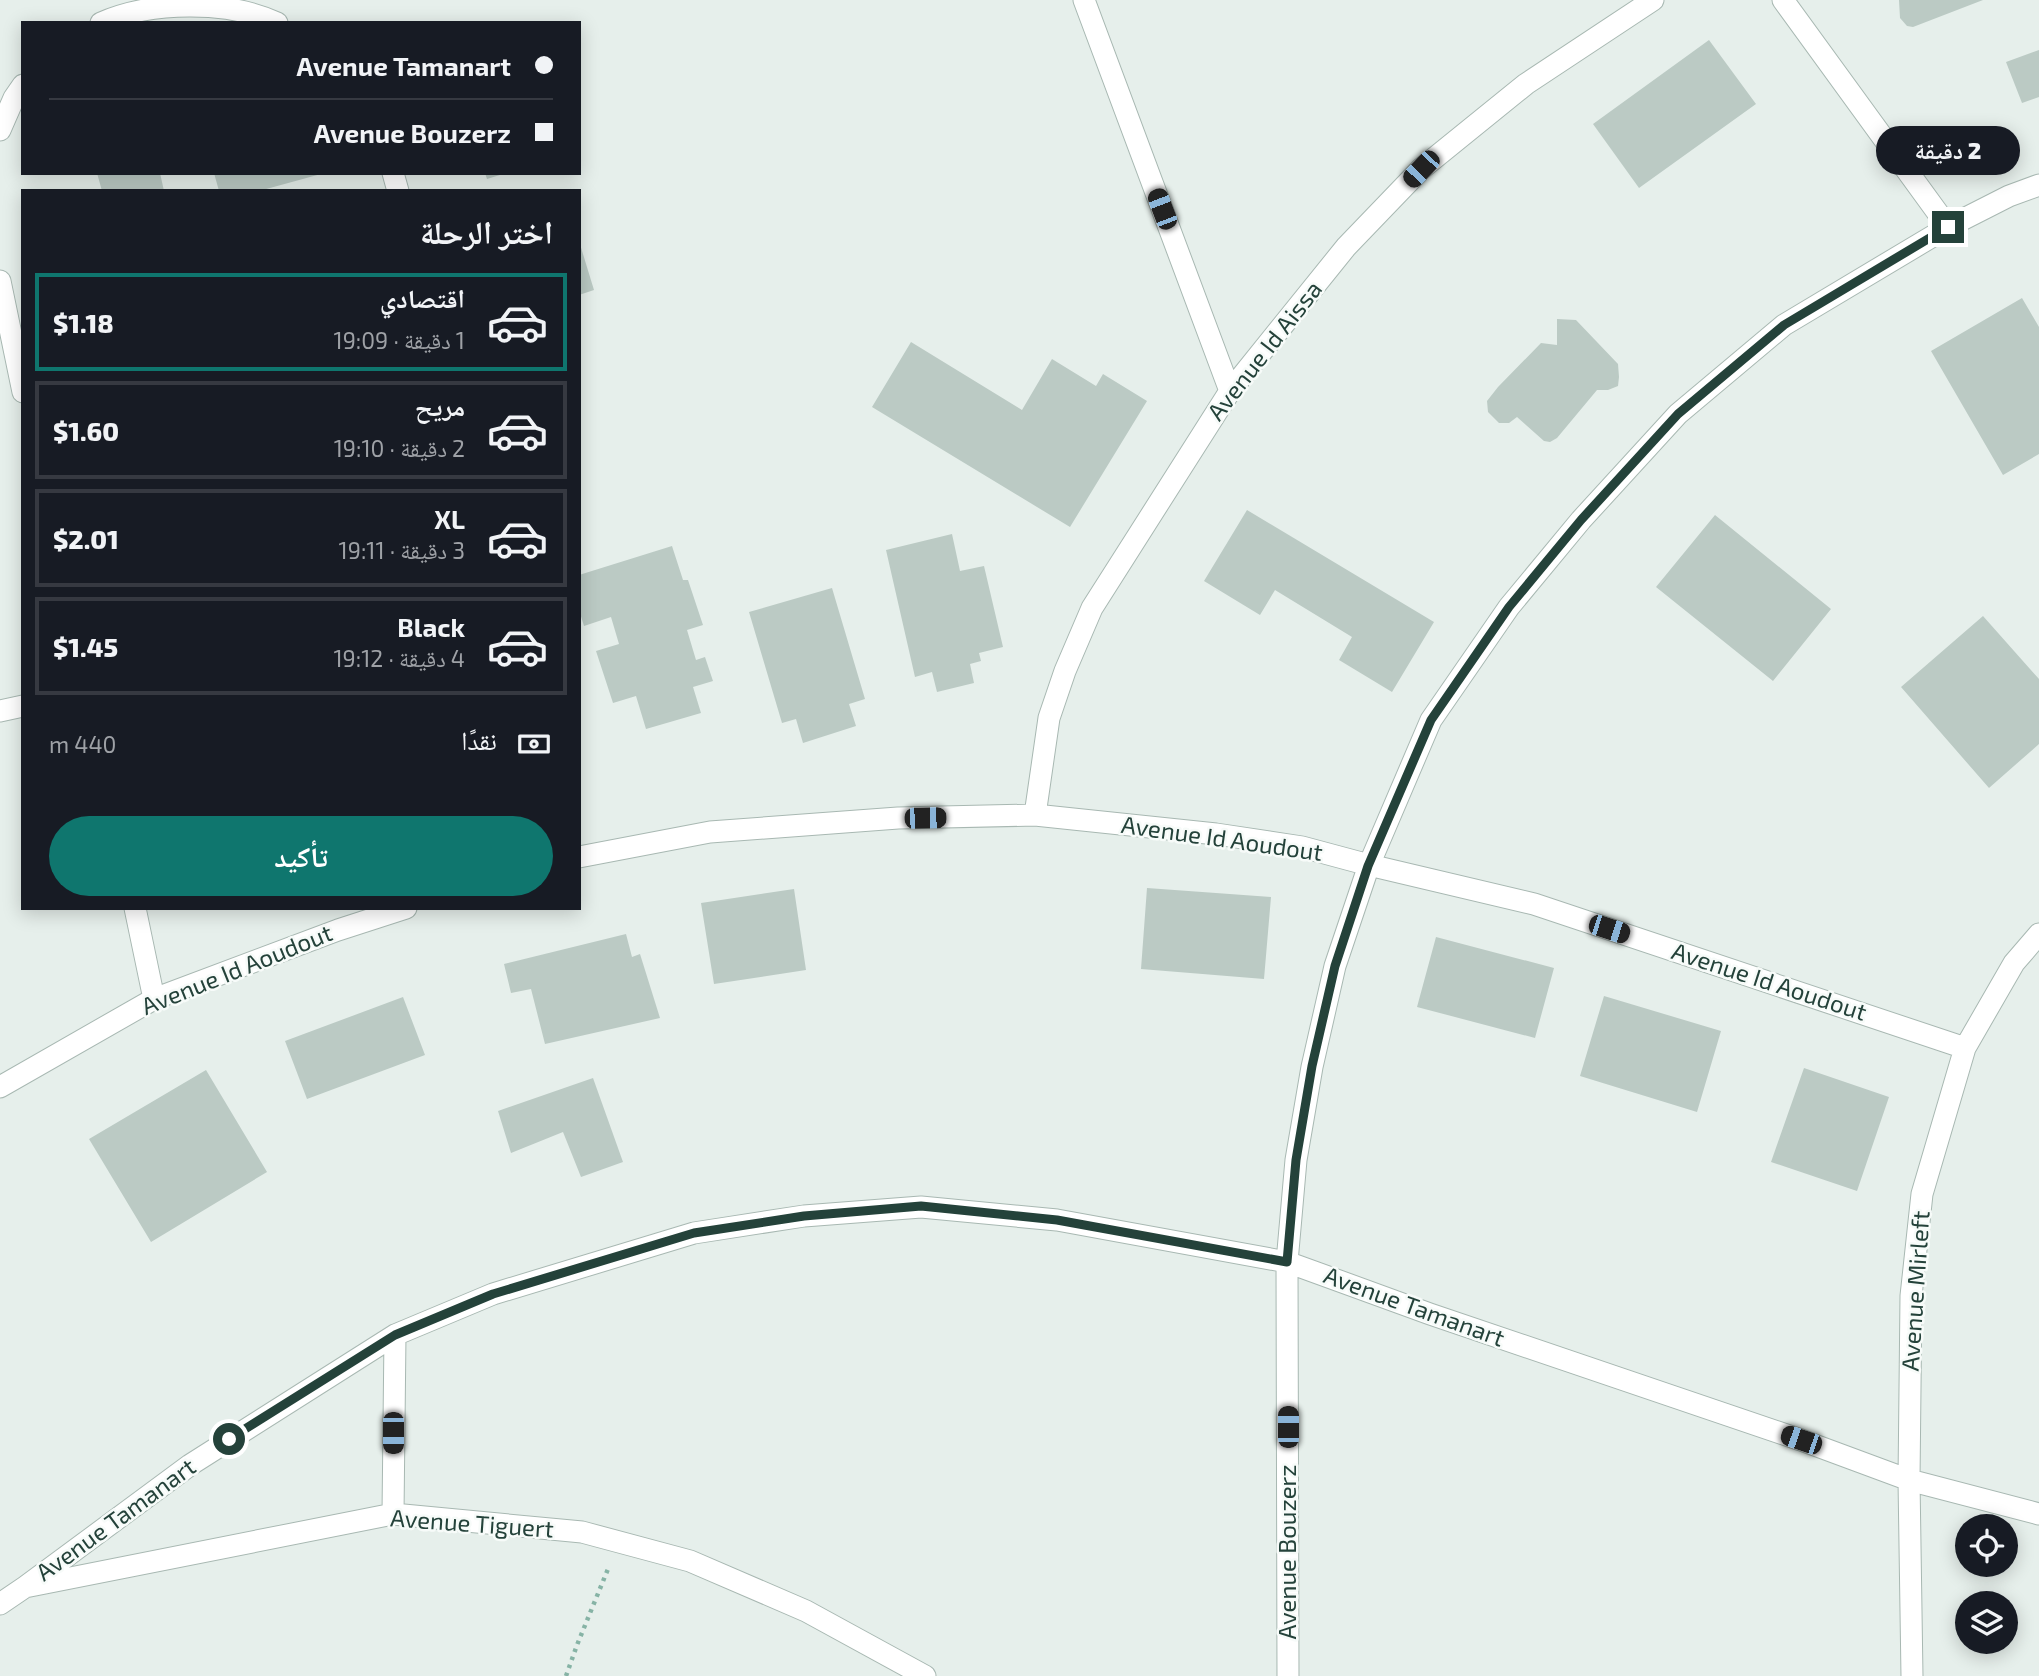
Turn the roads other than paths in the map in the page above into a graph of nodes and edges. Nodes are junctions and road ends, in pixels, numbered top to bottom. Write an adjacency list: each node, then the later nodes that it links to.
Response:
1 (1084, 0): 12 (street)
2 (1653, 0): 12 (street, Avenue Id Aissa)
3 (1783, 0): 9 (street)
4 (106, 21): 5 (street)
5 (273, 21)
6 (21, 88): 7 (street)
7 (0, 130)
8 (2039, 185): 9 (street, Avenue Bouzerz)
9 (1948, 227): 17 (street, Avenue Bouzerz)
10 (0, 281): 11 (street)
11 (21, 383)
12 (1230, 391): 15 (street, Avenue Id Aissa)
13 (21, 706): 14 (street)
14 (0, 711)
15 (1035, 816): 16 (street, Avenue Id Aoudout); 17 (street, Avenue Id Aoudout)
16 (581, 857)
17 (1368, 866): 22 (street, Avenue Id Aoudout); 24 (street, Avenue Bouzerz)
18 (135, 910): 21 (street)
19 (400, 910): 21 (street, Avenue Id Aoudout)
20 (2039, 934): 22 (street, Avenue Mirleft)
21 (154, 999): 23 (street, Avenue Id Aoudout)
22 (1965, 1048): 26 (street, Avenue Mirleft)
23 (0, 1087)
24 (1287, 1262): 25 (street, Avenue Tamanart); 26 (street, Avenue Tamanart); 32 (street, Avenue Bouzerz)
25 (395, 1335): 27 (street); 29 (street, Avenue Tamanart)
26 (1909, 1480): 28 (street, Avenue Tamanart); 33 (street, Avenue Mirleft)
27 (393, 1514): 29 (street, Avenue Tiguert); 31 (street, Avenue Tiguert)
28 (2039, 1514)
29 (25, 1587): 30 (street, Avenue Tiguert)
30 (0, 1604)
31 (918, 1674)
32 (1288, 1676)
33 (1912, 1676)

